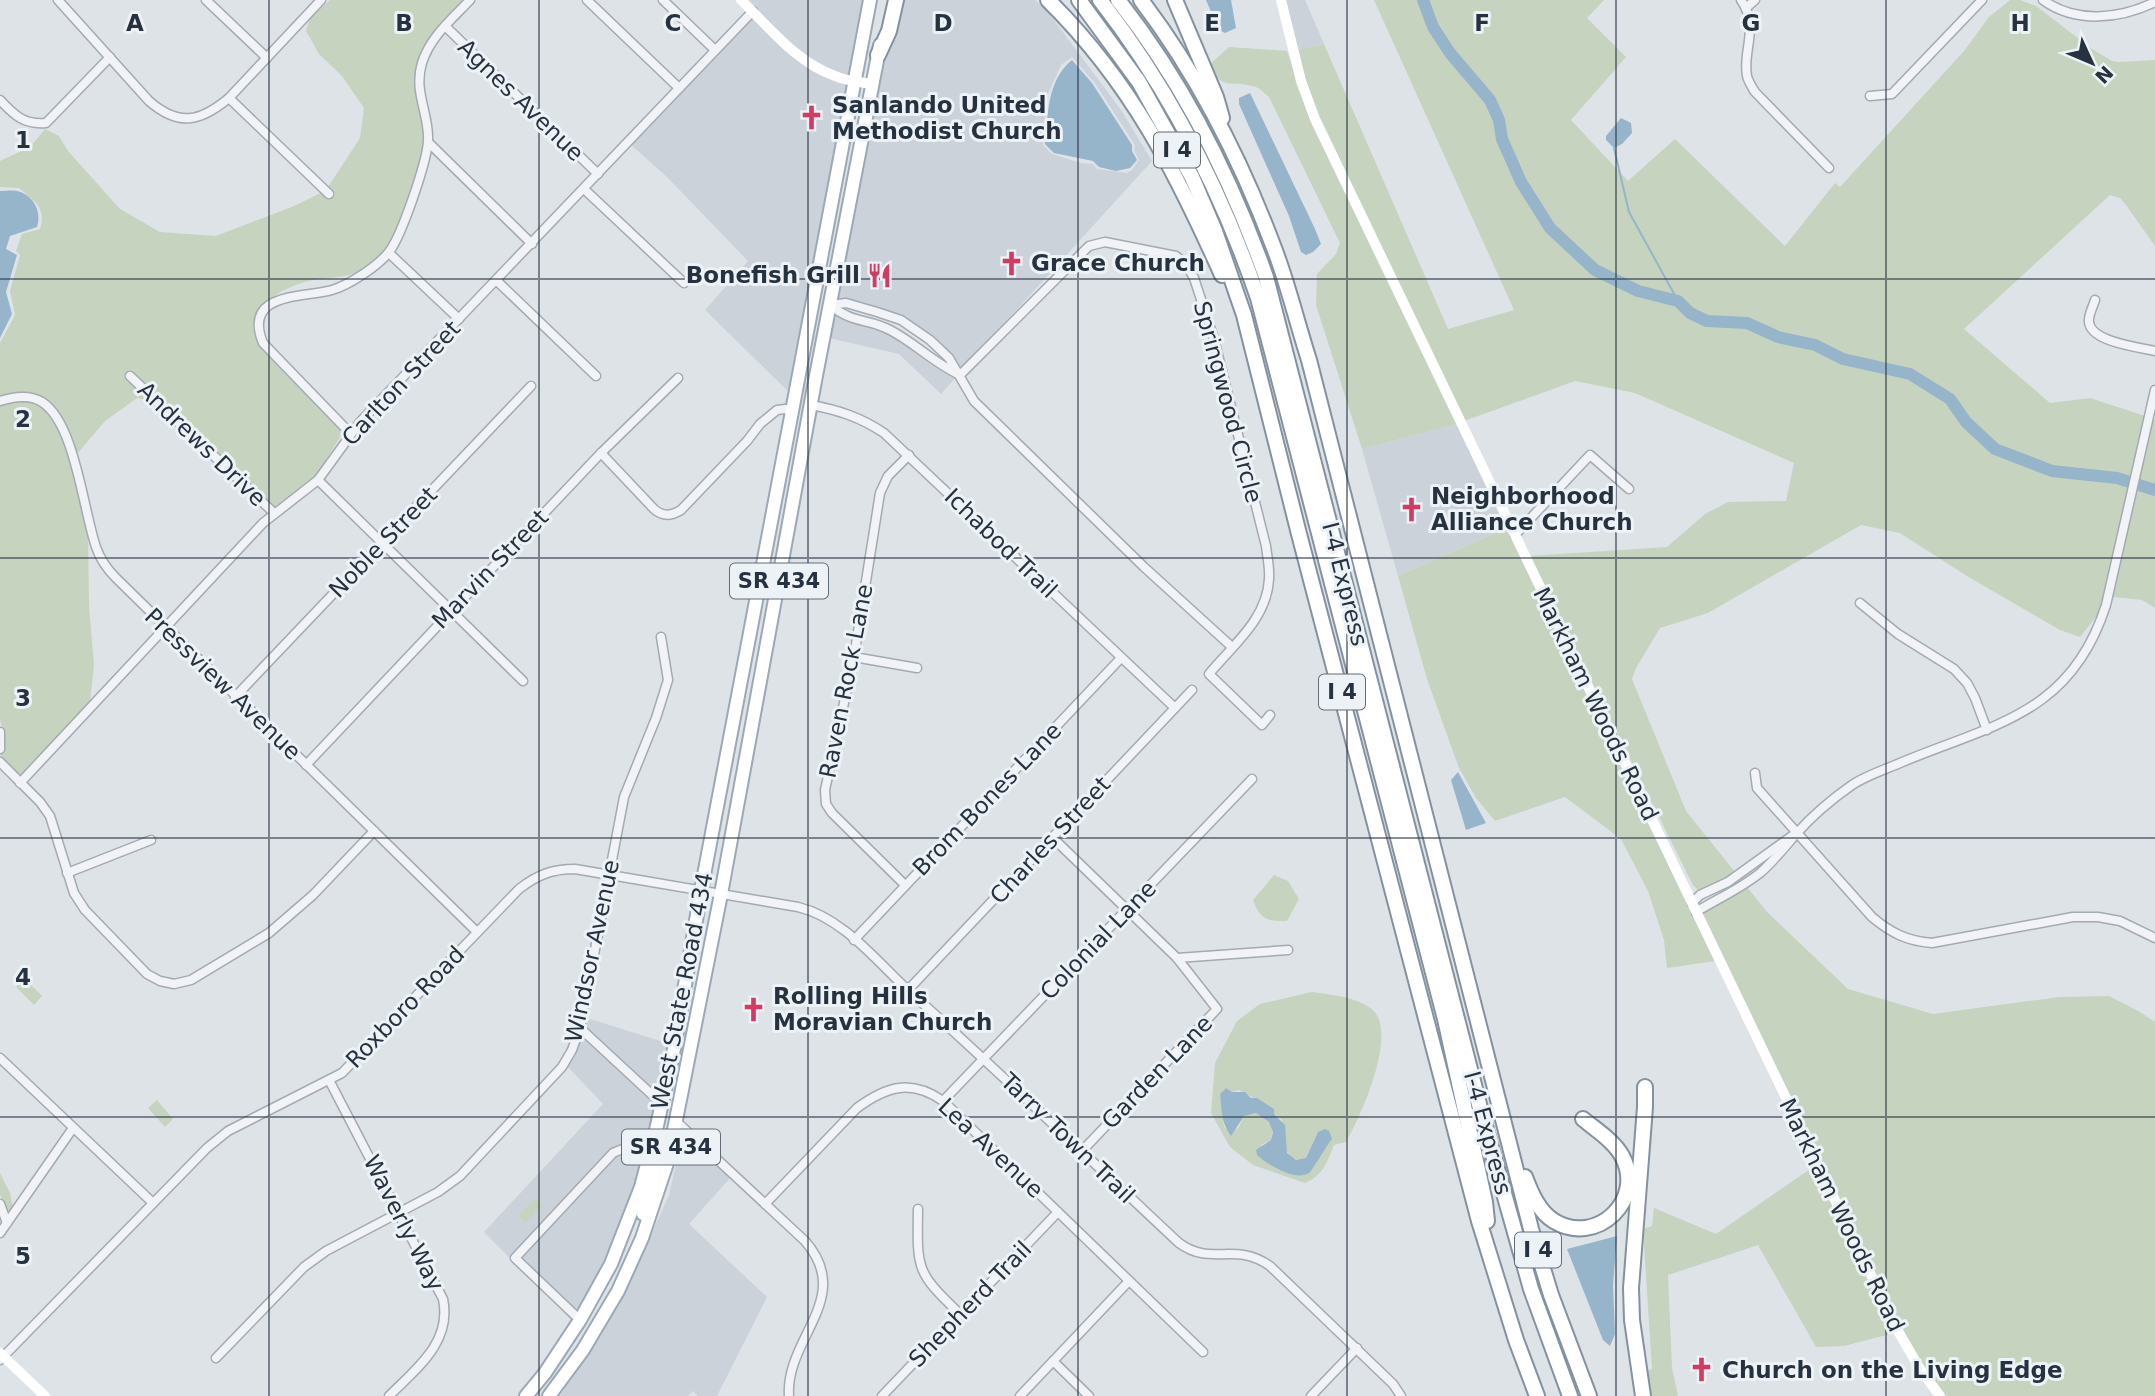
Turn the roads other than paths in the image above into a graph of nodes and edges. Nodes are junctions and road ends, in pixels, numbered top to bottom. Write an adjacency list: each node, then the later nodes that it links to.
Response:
1 (58, 0): 27 (street)
2 (206, 0): 28 (street)
3 (321, 0): 28 (street)
4 (470, 0): 24 (street)
5 (587, 0): 31 (street)
6 (663, 0): 25 (street)
7 (741, 0): 23 (main road)
8 (870, 0): 29 (main road, SR 434)
9 (889, 0): 26 (main road, SR 434)
10 (896, 0): 26 (highway)
11 (1048, 0): 49 (highway)
12 (1079, 0): 49 (highway, I 4)
13 (1101, 0): 133 (highway, I-4 Express)
14 (1118, 0): 153 (highway, I-4 Express)
15 (1141, 0): 35 (highway, I 4)
16 (1175, 0): 35 (highway)
17 (1281, 0): 68 (main road, Markham Woods Road)
18 (1755, 0): 22 (street)
19 (1982, 0): 32 (street)
20 (2043, 0): 21 (street)
21 (2155, 2)
22 (1744, 4): 37 (street)
23 (753, 11): 25 (street, Carlton Street); 29 (main road)
24 (445, 26): 36 (street); 38 (street, Agnes Avenue)
25 (715, 50): 31 (street, Carlton Street)
26 (878, 55): 30 (main road, SR 434)
27 (110, 57): 33 (street); 34 (street)
28 (267, 58): 33 (street)
29 (856, 81): 30 (main road); 41 (main road, SR 434)
30 (872, 84): 48 (main road, SR 434)
31 (679, 88): 38 (street, Carlton Street)
32 (1870, 96)
33 (229, 98): 40 (street)
34 (0, 100)
35 (1228, 140): 117 (highway, I 4)
36 (428, 142): 42 (street); 43 (street)
37 (1829, 168)
38 (598, 173): 39 (street, Carlton Street)
39 (584, 189): 42 (street, Carlton Street); 45 (street)
40 (330, 194)
41 (828, 217): 46 (main road, SR 434); 48 (main road)
42 (532, 244): 44 (street, Carlton Street)
43 (389, 253): 50 (street); 62 (street)
44 (497, 281): 50 (street, Carlton Street); 54 (street)
45 (684, 284)
46 (813, 300): 56 (main road); 61 (main road, SR 434)
47 (2095, 300): 51 (street)
48 (830, 305): 52 (street); 52 (street); 56 (main road, SR 434)
49 (1244, 315): 133 (highway, I 4)
50 (459, 319): 62 (street, Carlton Street)
51 (2155, 351)
52 (960, 375): 75 (street); 75 (street, Springwood Circle)
53 (130, 376): 67 (street, Andrews Drive)
54 (596, 376)
55 (678, 378): 63 (street, Marvin Street)
56 (815, 381): 60 (main road, SR 434)
57 (531, 386): 69 (street, Noble Street)
58 (2155, 390): 85 (street)
59 (0, 401): 73 (street, Pressview Avenue)
60 (811, 405): 64 (street, Ichabod Trail); 78 (main road, SR 434)
61 (793, 411): 63 (street); 70 (main road, SR 434)
62 (350, 433): 65 (street, Carlton Street)
63 (601, 453): 72 (street, Marvin Street)
64 (909, 455): 76 (street, Raven Rock Lane); 77 (street, Ichabod Trail)
65 (318, 480): 67 (street, Carlton Street); 69 (street)
66 (1629, 489): 68 (street)
67 (274, 513): 73 (street, Carlton Street)
68 (1515, 535): 102 (main road, Markham Woods Road)
69 (383, 542): 72 (street); 82 (street, Noble Street)
70 (757, 595): 78 (main road); 100 (main road, West State Road 434 / SR 434)
71 (1860, 603): 85 (street)
72 (451, 610): 80 (street); 89 (street, Marvin Street)
73 (165, 628): 82 (street, Pressview Avenue); 92 (street, Carlton Street)
74 (661, 637): 98 (street, Windsor Avenue)
75 (1232, 647): 84 (street, Springwood Circle)
76 (853, 657): 79 (street); 99 (street, Raven Rock Lane)
77 (1121, 658): 83 (street, Ichabod Trail); 99 (street, Brom Bones Lane)
78 (763, 668): 101 (main road, SR 434)
79 (917, 668)
80 (523, 681)
81 (1192, 690): 83 (street, Charles Street)
82 (235, 697): 89 (street, Pressview Avenue)
83 (1175, 708): 95 (street, Charles Street)
84 (1270, 715)
85 (1987, 730): 94 (street)
86 (0, 732): 87 (street)
87 (0, 749)
88 (0, 762): 92 (street)
89 (306, 765): 93 (street, Pressview Avenue)
90 (1755, 773): 94 (street)
91 (1252, 779): 103 (street, Colonial Lane)
92 (20, 783): 97 (street)
93 (373, 831): 97 (street); 104 (street, Pressview Avenue)
94 (1797, 833): 102 (street); 105 (street)
95 (1054, 838): 103 (street); 109 (street, Charles Street)
96 (151, 840): 97 (street)
97 (67, 873)
98 (608, 873): 100 (street, Roxboro Road); 104 (street, Roxboro Road); 110 (street, Windsor Avenue)
99 (905, 885): 106 (street, Brom Bones Lane)
100 (701, 891): 101 (street, Roxboro Road); 111 (main road, West State Road 434 / SR 434)
101 (721, 894): 106 (street, Tarry Town Trail); 120 (main road, SR 434)
102 (1694, 907): 156 (main road, Markham Woods Road)
103 (1127, 910): 108 (street); 113 (street, Colonial Lane)
104 (477, 932): 114 (street, Roxboro Road)
105 (2155, 938)
106 (854, 940): 109 (street, Tarry Town Trail)
107 (1288, 950): 108 (street)
108 (1177, 958): 122 (street, Garden Lane)
109 (908, 990): 113 (street, Tarry Town Trail)
110 (580, 1028): 118 (street); 129 (street, Windsor Avenue)
111 (674, 1049): 118 (main road, West State Road 434 / SR 434); 120 (main road)
112 (0, 1058): 121 (street)
113 (985, 1059): 116 (street, Colonial Lane); 122 (street, Tarry Town Trail)
114 (329, 1080): 124 (street, Roxboro Road); 129 (street, Waverly Way)
115 (1645, 1087): 155 (highway)
116 (943, 1101): 126 (street, Lea Avenue); 128 (street, Lea Avenue)
117 (1498, 1101): 119 (highway); 154 (highway, I 4)
118 (662, 1104): 123 (main road, West State Road 434 / SR 434)
119 (1583, 1119)
120 (677, 1122): 126 (street); 132 (main road, SR 434)
121 (73, 1128): 124 (street); 130 (street)
122 (1081, 1152): 137 (street, Tarry Town Trail)
123 (650, 1154): 132 (main road); 136 (main road, West State Road 434 / SR 434); 136 (street)
124 (153, 1203): 139 (street, Roxboro Road)
125 (0, 1204): 130 (street)
126 (765, 1204): 146 (street)
127 (918, 1209): 135 (street)
128 (1058, 1212): 134 (street, Lea Avenue); 135 (street, Shepherd Trail)
129 (399, 1213): 140 (street, Windsor Avenue); 143 (street, Waverly Way)
130 (7, 1223): 131 (street)
131 (0, 1233)
132 (642, 1238): 145 (main road, SR 434)
133 (1491, 1260): 152 (highway, I 4)
134 (1129, 1281): 138 (street, Lea Avenue); 141 (street)
135 (960, 1314): 147 (street, Shepherd Trail)
136 (580, 1320): 144 (main road, West State Road 434 / SR 434)
137 (1357, 1348): 150 (street); 151 (street, Tarry Town Trail)
138 (1203, 1352)
139 (1, 1356): 142 (main road)
140 (216, 1358)
141 (1053, 1361): 148 (street); 149 (street)
142 (44, 1396)
143 (389, 1396)
144 (526, 1396)
145 (549, 1396)
146 (789, 1396)
147 (882, 1396)
148 (1020, 1396)
149 (1089, 1396)
150 (1311, 1396)
151 (1401, 1396)
152 (1537, 1396)
153 (1570, 1396)
154 (1589, 1396)
155 (1643, 1396)
156 (1940, 1396)

